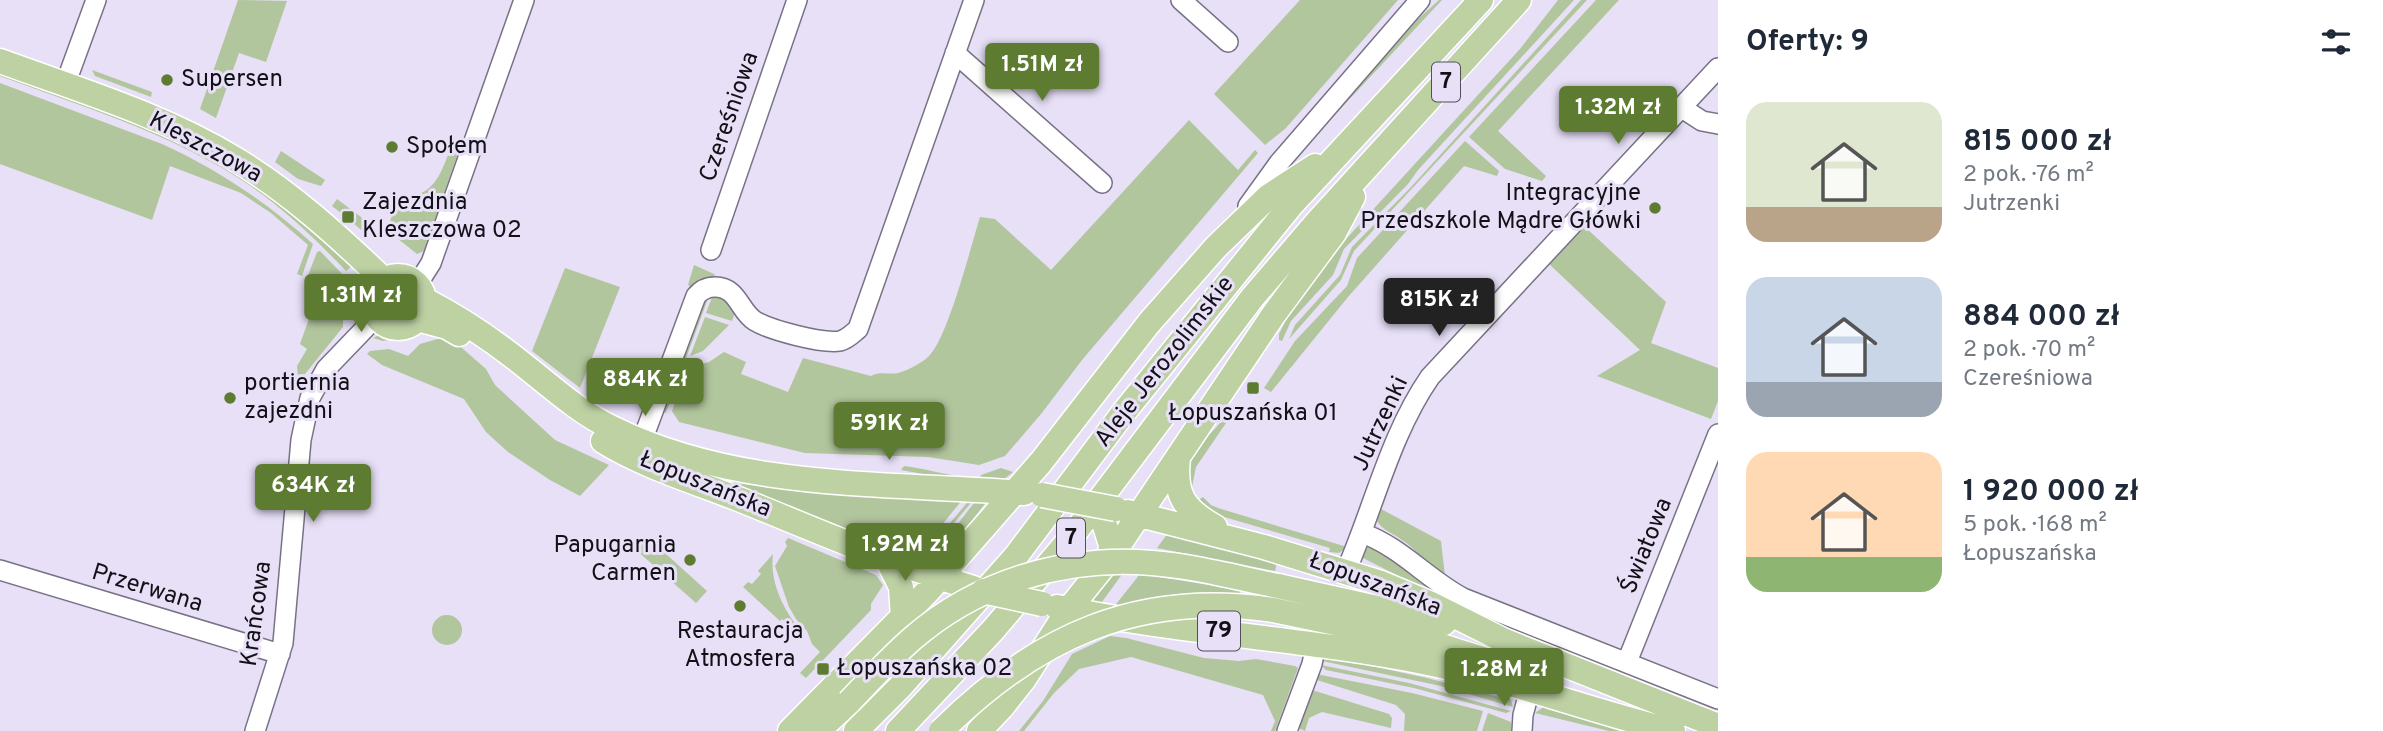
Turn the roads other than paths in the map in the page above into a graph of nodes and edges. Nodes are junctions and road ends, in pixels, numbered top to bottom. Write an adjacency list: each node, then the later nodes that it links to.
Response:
1 (96, 0): 13 (street)
2 (524, 0): 22 (street)
3 (797, 0): 20 (street, Czereśniowa)
4 (974, 0): 10 (street)
5 (1181, 0): 9 (street)
6 (1420, 0): 19 (street, Aleje Jerozolimskie)
7 (1481, 0): 16 (main road, Aleje Jerozolimskie / 7)
8 (1519, 0): 17 (main road, Aleje Jerozolimskie / 7)
9 (1228, 43)
10 (955, 53): 18 (street); 25 (street)
11 (0, 61): 13 (main road, Kleszczowa)
12 (1718, 68): 14 (street, Jutrzenki)
13 (65, 85): 21 (main road, Kleszczowa)
14 (1682, 108): 15 (street); 31 (street, Jutrzenki)
15 (1718, 124)
16 (1345, 146): 19 (main road); 53 (main road, Aleje Jerozolimskie / 7)
17 (1372, 163): 26 (main road); 54 (main road, Aleje Jerozolimskie / 7)
18 (1102, 183)
19 (1216, 247): 28 (main road)
20 (710, 250)
21 (384, 280): 22 (main road); 23 (main road)
22 (419, 301): 23 (main road); 25 (main road, Łopuszańska); 35 (main road, Łopuszańska)
23 (376, 317): 45 (street, Krańcowa)
24 (1718, 433): 27 (street, Światowa)
25 (642, 441): 28 (main road, Łopuszańska)
26 (1178, 457): 29 (main road); 33 (main road)
27 (1713, 460): 46 (street, Światowa)
28 (1013, 492): 30 (main road, bridge); 32 (main road)
29 (1140, 514): 30 (main road, Łopuszańska); 33 (main road, Łopuszańska); 34 (main road)
30 (1110, 517): 34 (main road)
31 (1362, 533): 37 (street, Jutrzenki); 46 (street)
32 (975, 535): 38 (main road); 39 (main road)
33 (1238, 540): 37 (main road, Łopuszańska)
34 (1110, 558): 41 (main road)
35 (887, 559): 38 (main road, Łopuszańska); 42 (main road)
36 (0, 570): 45 (street, Przerwana)
37 (1346, 571): 43 (main road, Łopuszańska)
38 (939, 578): 39 (main road, Łopuszańska); 42 (main road)
39 (981, 587): 41 (main road, bridge)
40 (1276, 598): 43 (main road); 52 (main road, bridge); 55 (main road, bridge); 59 (main road)
41 (1069, 610): 44 (main road, 79); 56 (main road)
42 (903, 618): 51 (main road)
43 (1506, 641): 49 (main road, Łopuszańska)
44 (1316, 644): 47 (main road, 79); 57 (street)
45 (280, 654): 50 (street, Krańcowa)
46 (1627, 662): 48 (street)
47 (1530, 689): 58 (street); 59 (main road, 79)
48 (1718, 699)
49 (1718, 726)
50 (255, 731)
51 (790, 731)
52 (818, 731)
53 (856, 731)
54 (898, 731)
55 (941, 731)
56 (979, 731)
57 (1287, 731)
58 (1522, 731)
59 (1675, 731)

